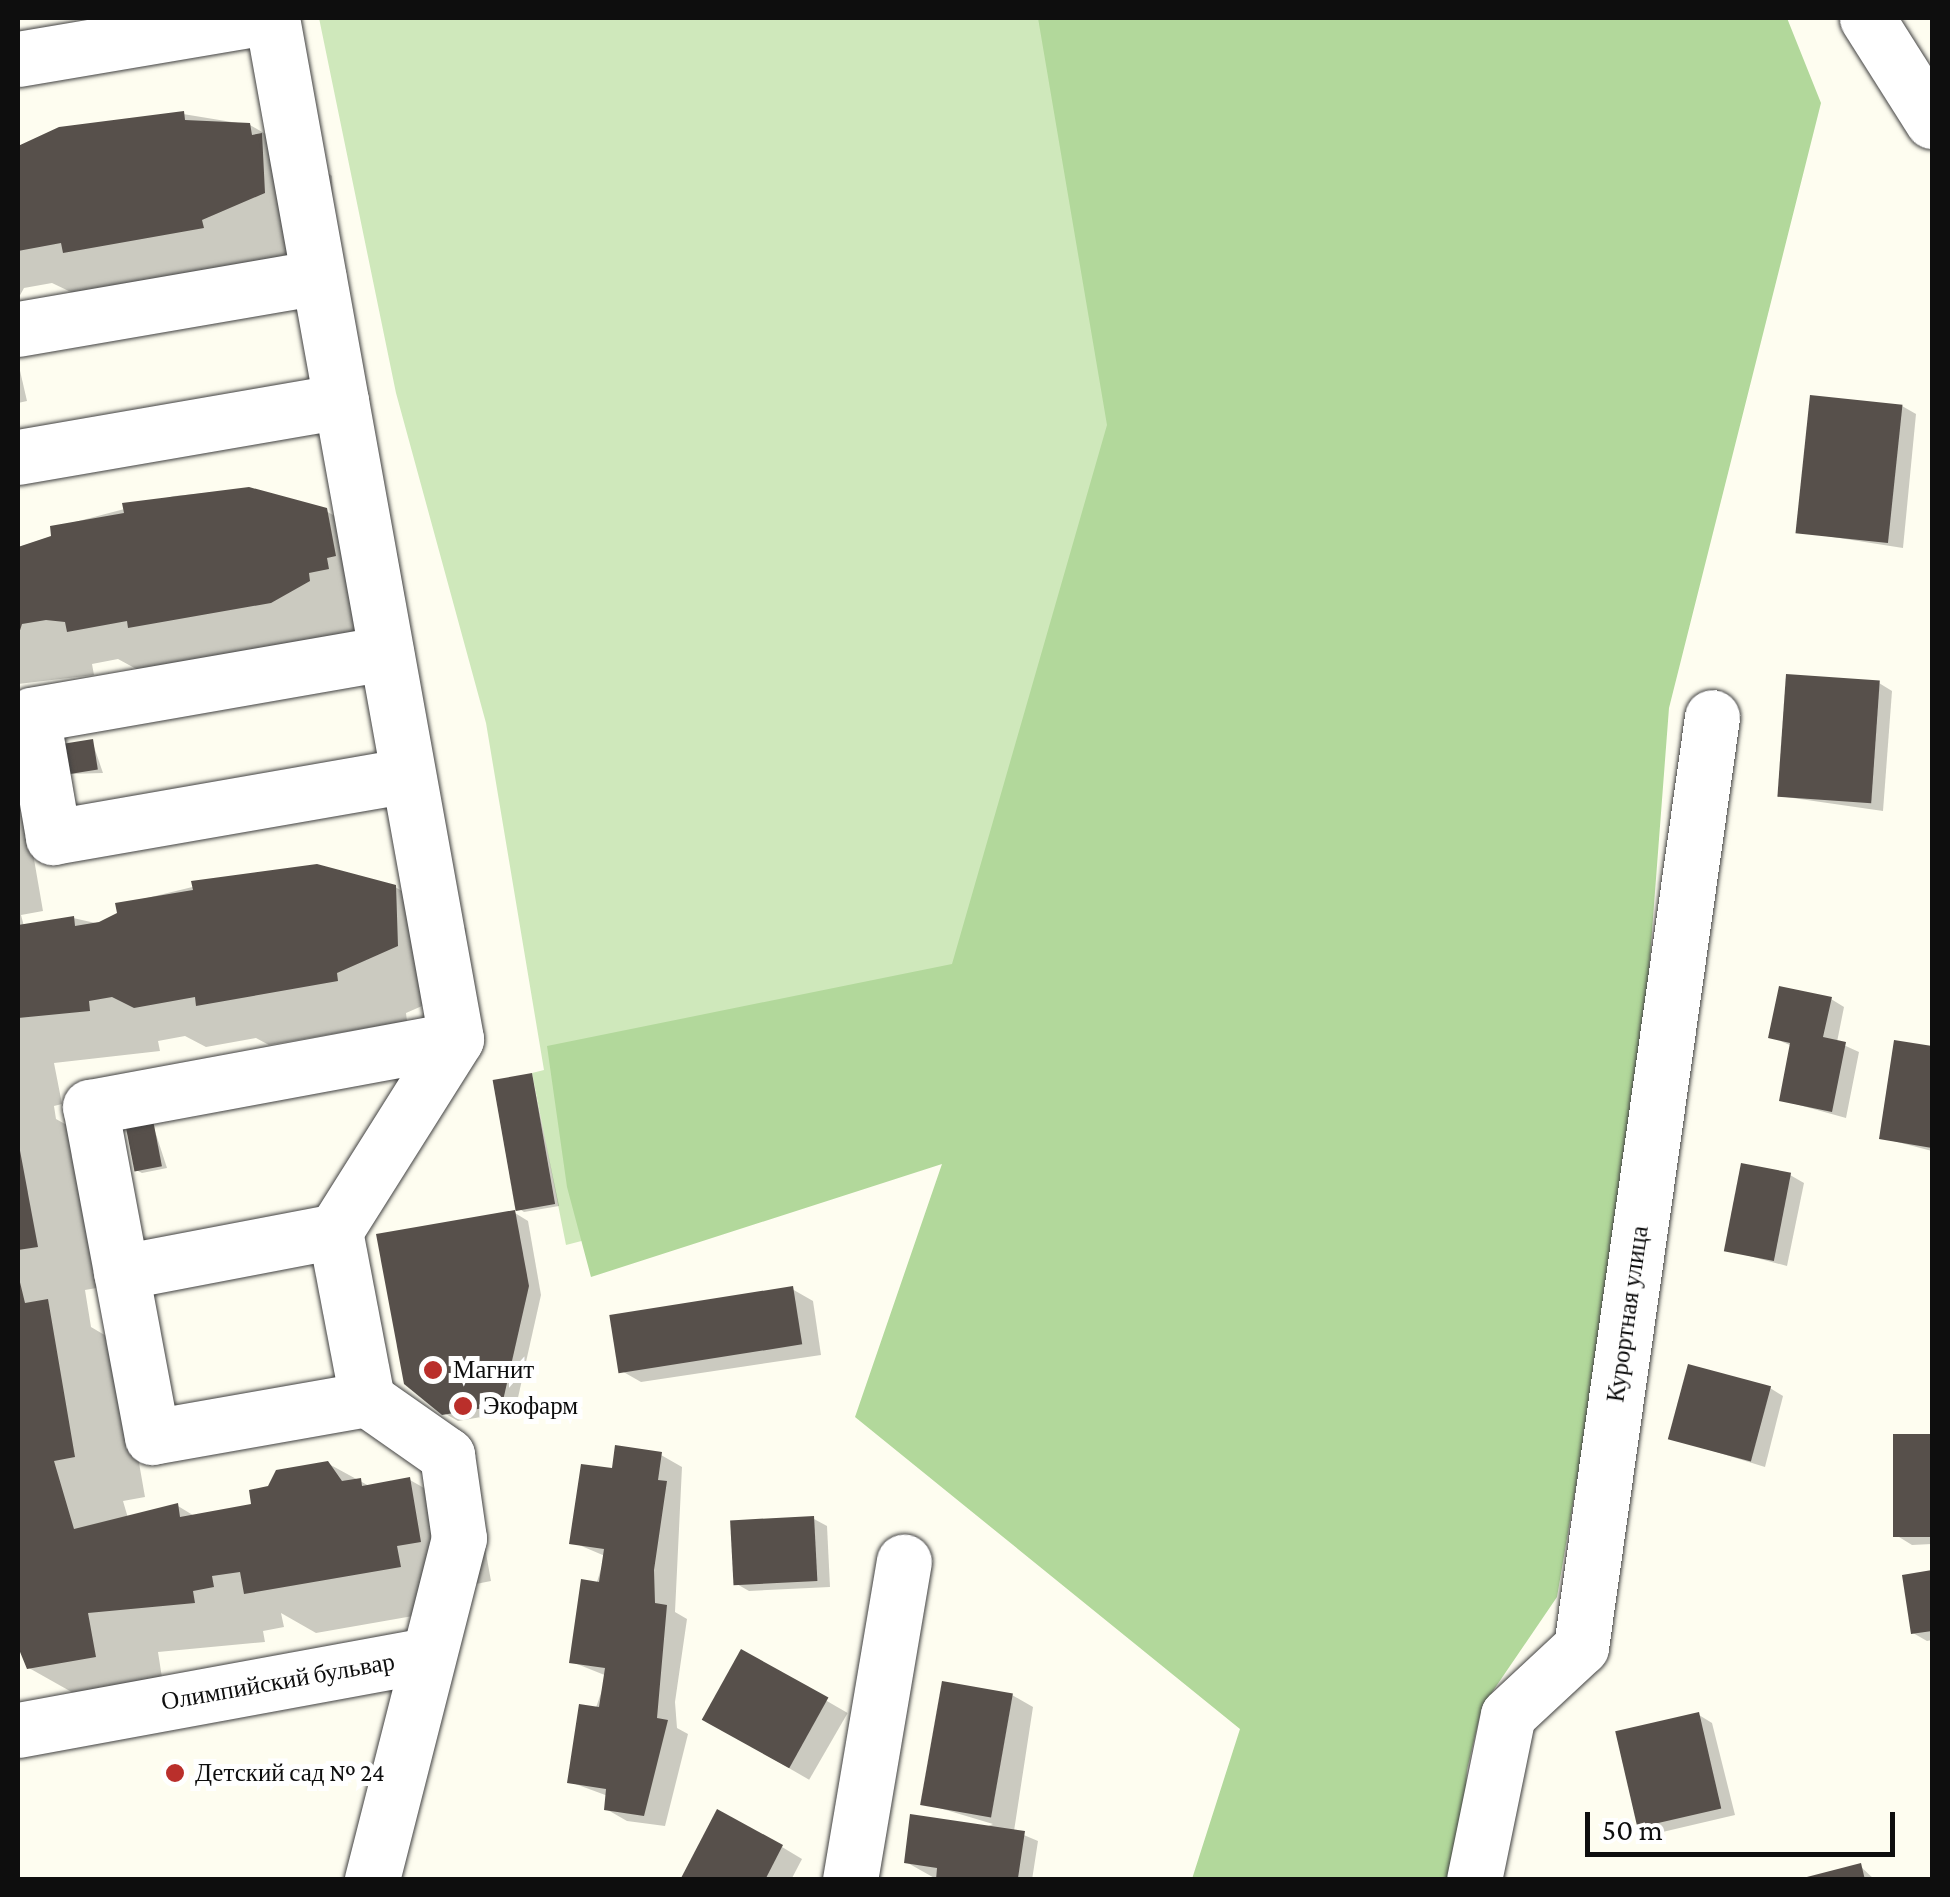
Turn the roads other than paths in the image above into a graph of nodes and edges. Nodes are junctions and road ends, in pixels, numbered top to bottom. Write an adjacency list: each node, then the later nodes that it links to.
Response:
1 (261, 18): 4 (street)
2 (272, 18): 6 (street)
3 (1866, 18): 5 (street)
4 (18, 59)
5 (1932, 121)
6 (319, 277): 7 (street); 8 (street)
7 (18, 329)
8 (341, 401): 9 (street); 10 (street)
9 (18, 457)
10 (386, 653): 12 (street); 12 (street)
11 (1712, 717): 22 (street, Курортная улица)
12 (407, 775): 13 (street)
13 (456, 1040): 14 (street); 15 (street)
14 (335, 1232): 15 (street); 16 (street)
15 (121, 1272): 16 (street)
16 (367, 1399): 18 (street)
17 (904, 1562): 21 (street)
18 (428, 1655): 19 (street, Олимпийский бульвар); 20 (street, Олимпийский бульвар)
19 (18, 1730)
20 (372, 1880)
21 (850, 1880)
22 (1474, 1880)

